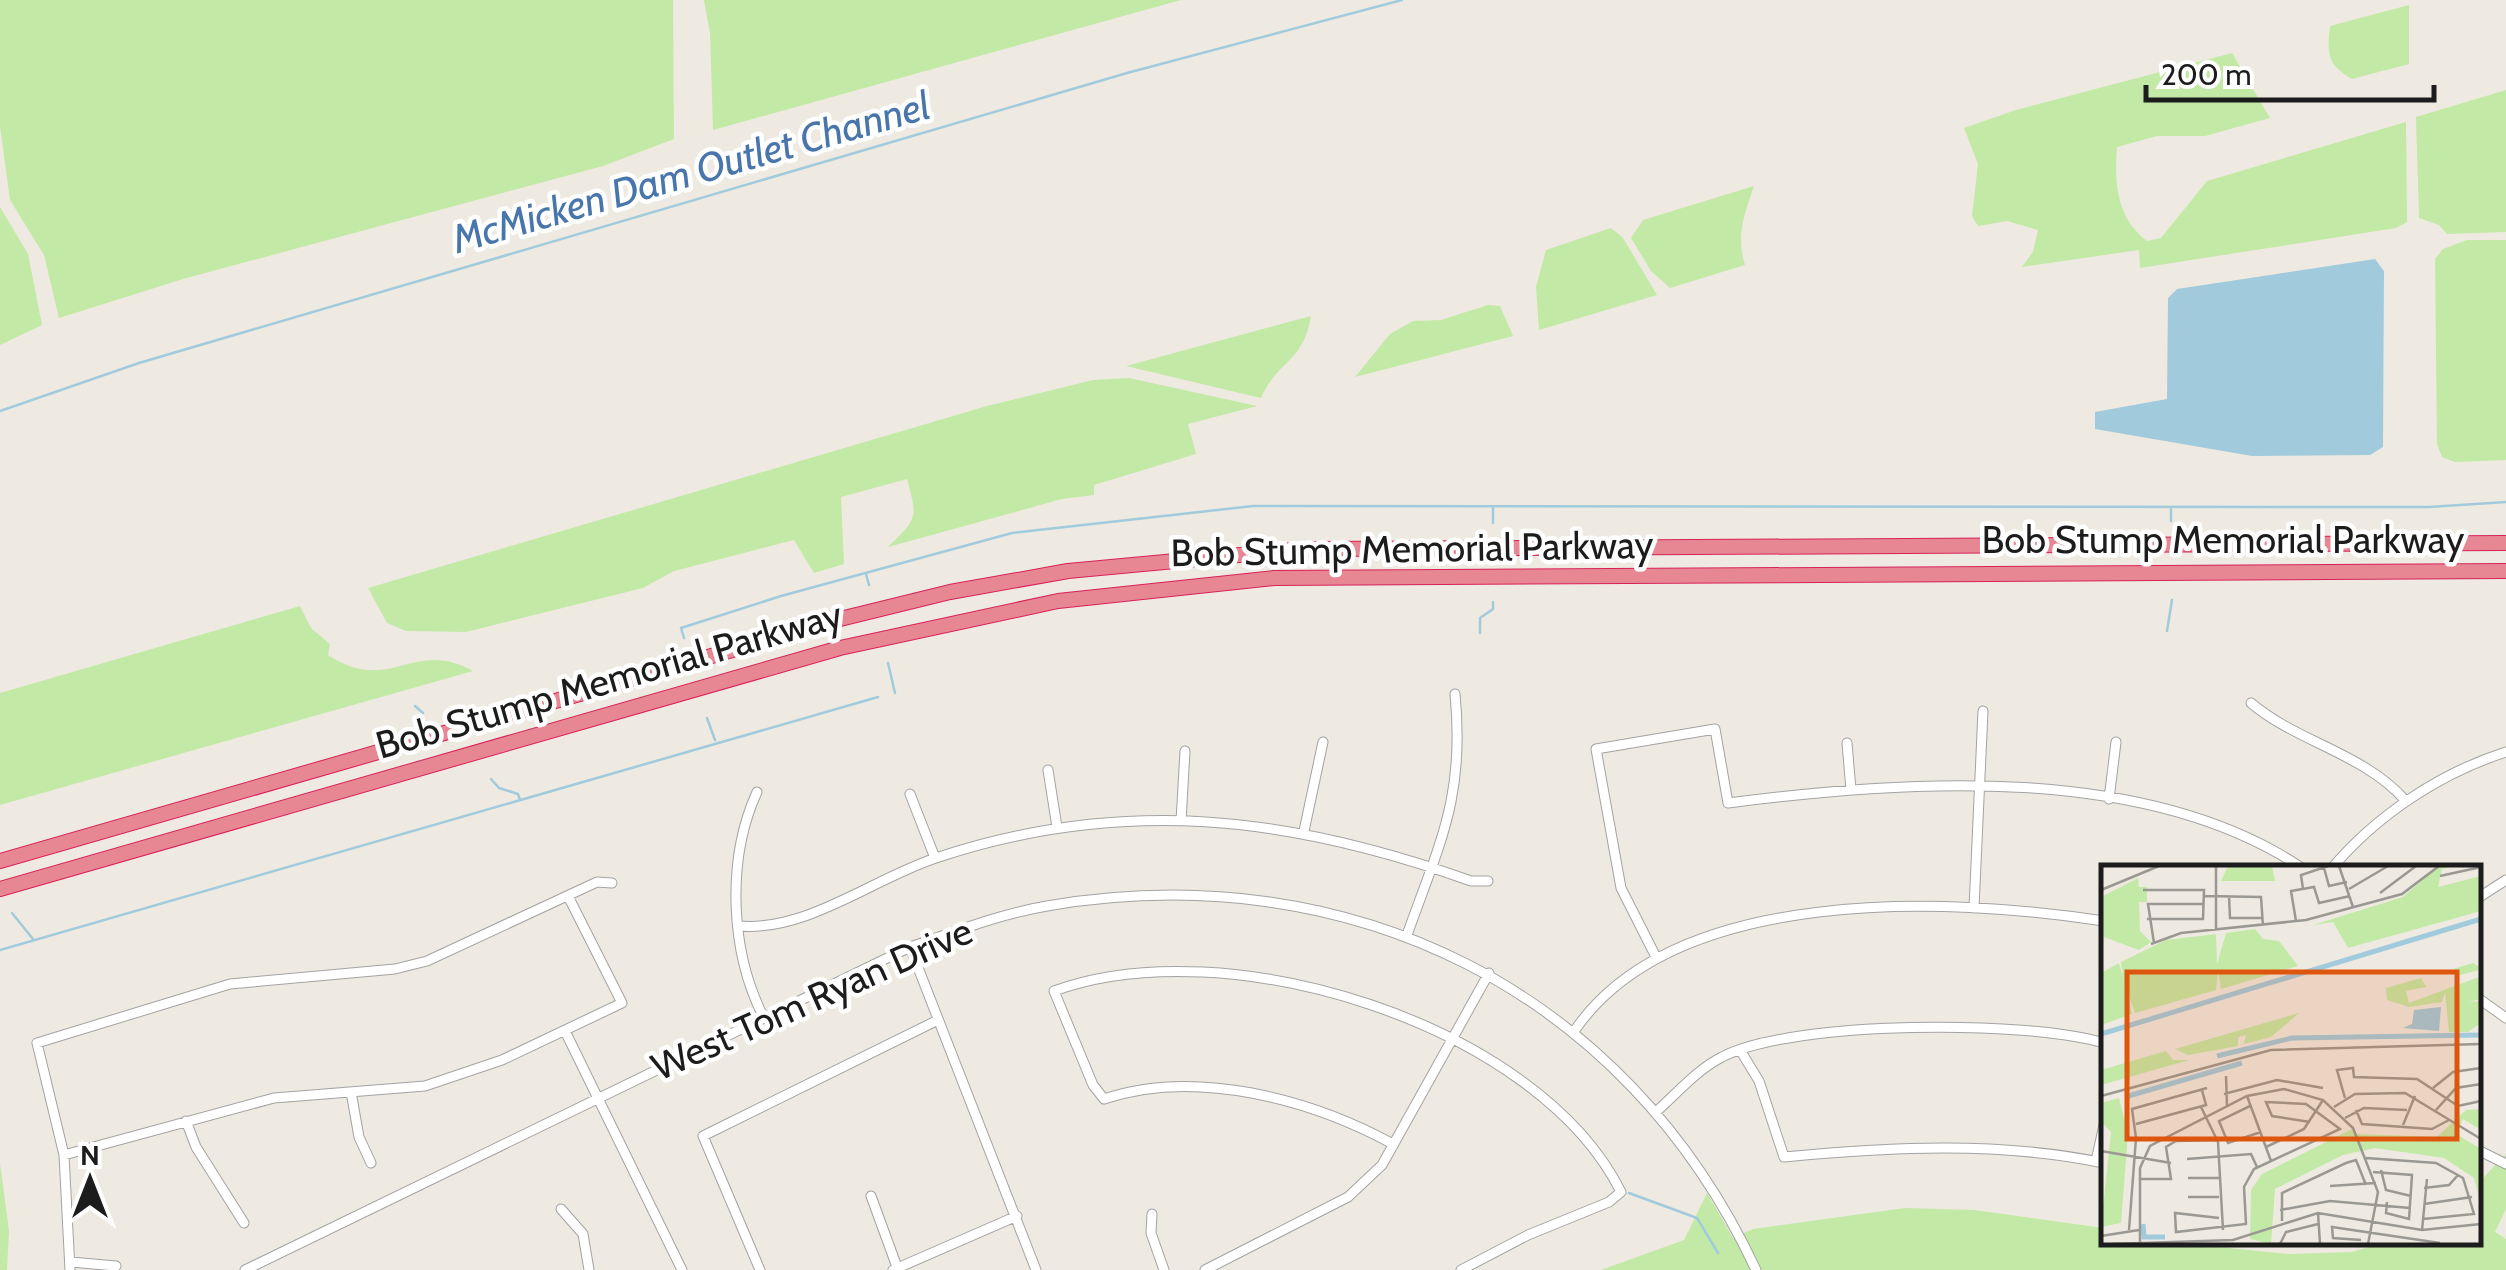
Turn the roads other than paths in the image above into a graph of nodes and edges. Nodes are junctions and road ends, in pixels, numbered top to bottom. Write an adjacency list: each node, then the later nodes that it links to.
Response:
1 (2506, 543): 22 (highway, Bob Stump Memorial Parkway)
2 (2506, 570): 29 (highway, Bob Stump Memorial Parkway)
3 (1455, 694): 25 (street)
4 (2250, 703): 17 (street)
5 (1983, 710): 12 (street)
6 (1323, 742): 20 (street)
7 (1847, 742): 13 (street)
8 (2116, 742): 16 (street)
9 (1185, 750): 18 (street)
10 (2506, 752): 17 (street)
11 (1048, 770): 19 (street)
12 (1978, 788): 13 (street); 16 (street); 32 (street)
13 (1850, 790): 37 (street)
14 (757, 792): 34 (street)
15 (910, 794): 21 (street)
16 (2110, 799): 23 (street)
17 (2405, 800): 24 (street)
18 (1181, 820): 19 (street); 20 (street)
19 (1057, 828): 21 (street)
20 (1304, 831): 25 (street)
21 (936, 858): 34 (street)
22 (0, 861)
23 (2297, 865)
24 (2335, 865)
25 (1431, 867): 27 (street); 35 (street)
26 (2506, 880): 30 (street)
27 (1488, 881)
28 (612, 884): 31 (street)
29 (0, 889)
30 (2481, 896)
31 (568, 898): 44 (street); 54 (street)
32 (1974, 908): 33 (street); 37 (street)
33 (2101, 921)
34 (738, 926): 40 (street)
35 (1408, 936): 36 (street, West Tom Ryan Drive); 38 (street, West Tom Ryan Drive)
36 (910, 948): 40 (street, West Tom Ryan Drive); 42 (street)
37 (1656, 957): 43 (street)
38 (1488, 973): 43 (street, West Tom Ryan Drive); 45 (street)
39 (2481, 1000): 41 (street)
40 (764, 1018): 49 (street, West Tom Ryan Drive)
41 (2506, 1018)
42 (938, 1020): 61 (street); 69 (street)
43 (1575, 1030): 50 (street, West Tom Ryan Drive)
44 (565, 1032): 48 (street); 49 (street)
45 (1451, 1040): 52 (street); 52 (street); 73 (street)
46 (2101, 1043): 47 (street)
47 (1740, 1050): 50 (street); 55 (street)
48 (351, 1092): 51 (street); 56 (street)
49 (599, 1098): 66 (street, West Tom Ryan Drive); 68 (street)
50 (1658, 1112): 74 (street, West Tom Ryan Drive)
51 (186, 1121): 54 (street); 62 (street)
52 (1393, 1144): 72 (street)
53 (2481, 1152): 57 (street)
54 (64, 1156): 63 (street)
55 (2100, 1162)
56 (372, 1163)
57 (2506, 1164)
58 (871, 1196): 65 (street)
59 (561, 1209): 67 (street)
60 (1152, 1214): 71 (street)
61 (1018, 1216): 65 (street); 70 (street)
62 (244, 1223)
63 (70, 1266): 64 (street)
64 (116, 1266)
65 (895, 1269)
66 (245, 1270)
67 (589, 1270)
68 (682, 1270)
69 (760, 1270)
70 (1036, 1270)
71 (1164, 1270)
72 (1205, 1270)
73 (1462, 1270)
74 (1756, 1270)

